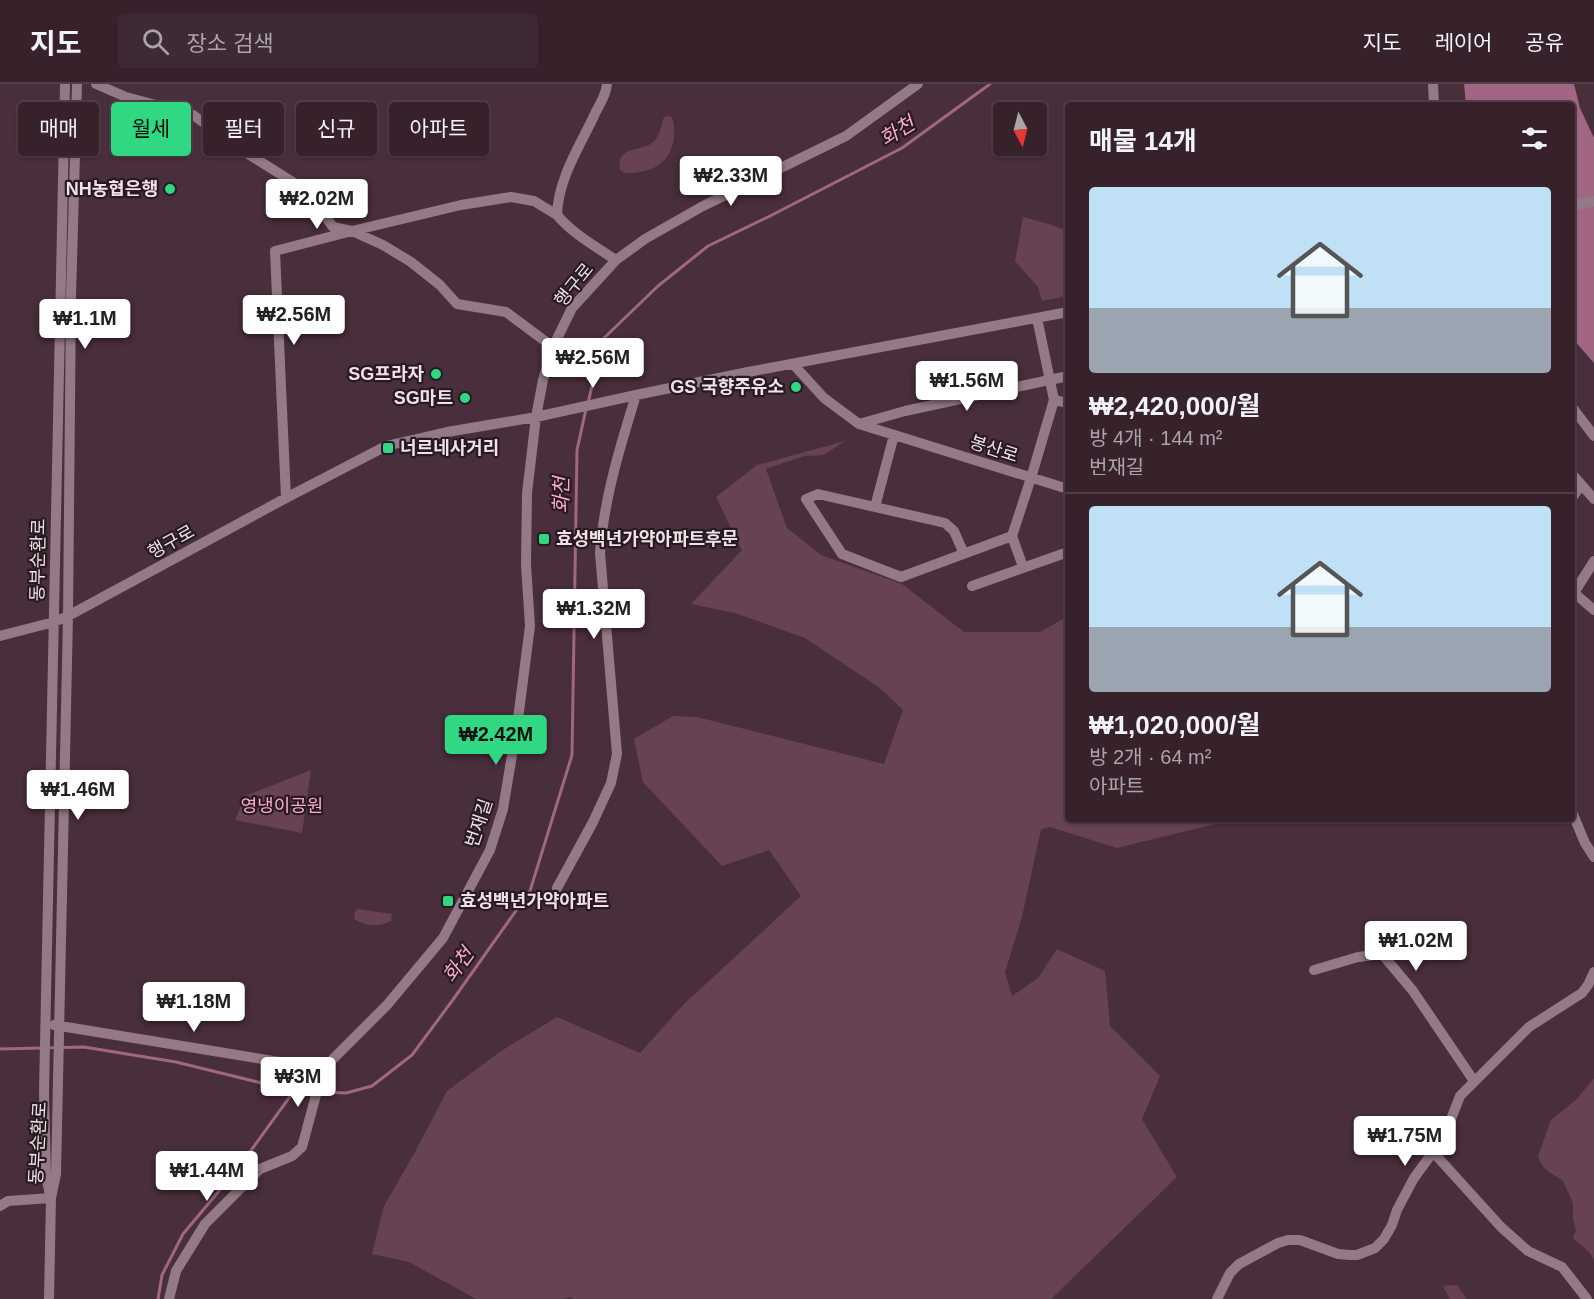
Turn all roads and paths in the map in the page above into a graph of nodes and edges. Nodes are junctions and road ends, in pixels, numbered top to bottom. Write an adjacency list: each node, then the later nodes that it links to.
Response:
1 (65, 84): 45 (street, 동부순환로)
2 (77, 84): 44 (street, 동부순환로)
3 (96, 84): 11 (street)
4 (607, 84): 10 (street)
5 (918, 84): 12 (street, 행구로)
6 (1433, 84): 7 (street)
7 (1434, 102)
8 (1594, 201): 9 (street)
9 (1575, 205)
10 (557, 215): 11 (street); 12 (street)
11 (352, 231): 15 (street); 32 (street)
12 (616, 260): 15 (street, 행구로)
13 (1065, 313): 14 (street)
14 (1037, 318): 16 (street); 18 (street)
15 (554, 347): 23 (street, 행구로)
16 (793, 364): 19 (street); 24 (street, 봉산로)
17 (1065, 377): 18 (street)
18 (1050, 380): 20 (street); 24 (street)
19 (636, 394): 23 (street); 49 (street)
20 (1054, 400): 21 (street); 27 (street)
21 (1065, 403)
22 (1575, 411): 26 (street)
23 (536, 417): 32 (street, 행구로); 54 (street, 번재길)
24 (859, 424): 25 (street, 봉산로)
25 (894, 435): 27 (street, 봉산로); 34 (street)
26 (1594, 436)
27 (1032, 478): 30 (street, 봉산로); 35 (street)
28 (1575, 478): 29 (street)
29 (1581, 485): 31 (street); 33 (street)
30 (1065, 488)
31 (1575, 494)
32 (286, 498): 44 (street, 행구로)
33 (1594, 499)
34 (875, 507): 37 (street); 37 (street)
35 (1012, 536): 37 (street); 39 (street)
36 (1065, 553): 39 (street)
37 (964, 554)
38 (1594, 561): 41 (street)
39 (1023, 567): 40 (street)
40 (972, 585)
41 (1575, 591)
42 (1575, 596): 43 (street)
43 (1594, 610)
44 (68, 616): 45 (street, 행구로); 52 (street, 동부순환로)
45 (54, 622): 46 (street); 53 (street, 동부순환로)
46 (0, 636)
47 (1575, 819): 48 (street)
48 (1594, 856)
49 (557, 888)
50 (1314, 970): 55 (street)
51 (1594, 972): 55 (street)
52 (60, 1025): 53 (street); 54 (street); 57 (street, 동부순환로)
53 (46, 1031): 57 (street, 동부순환로)
54 (322, 1072): 60 (street)
55 (1474, 1081): 56 (street)
56 (1433, 1152): 61 (street); 62 (street)
57 (51, 1198): 58 (street); 59 (street, 동부순환로)
58 (0, 1206)
59 (49, 1299)
60 (169, 1299)
61 (1217, 1299)
62 (1587, 1299)

